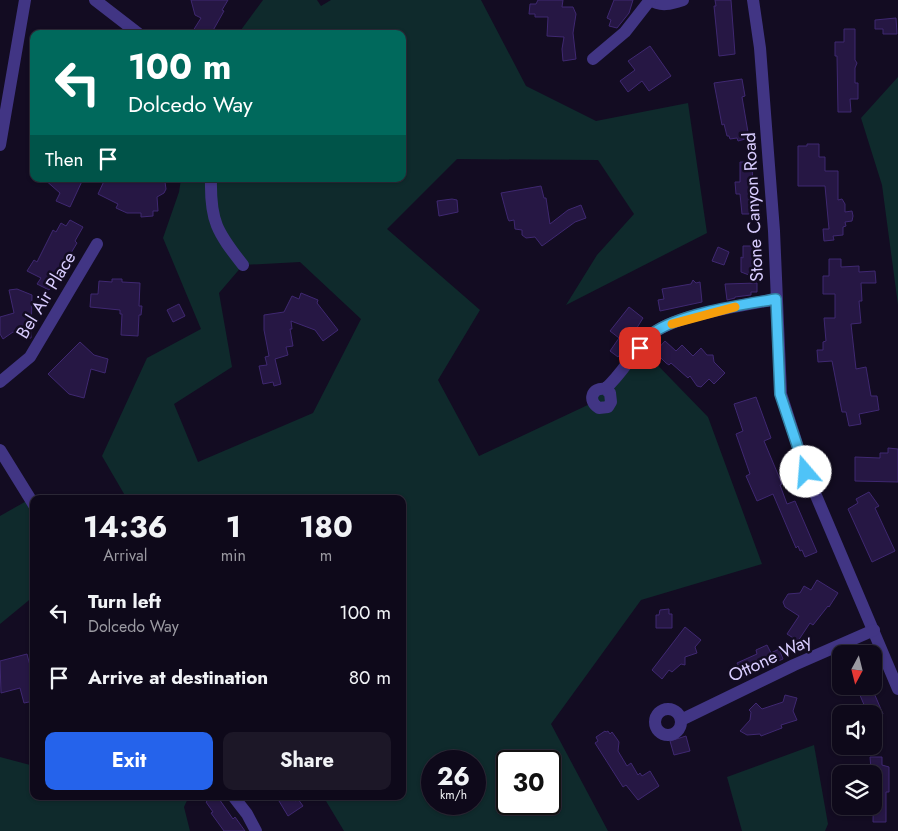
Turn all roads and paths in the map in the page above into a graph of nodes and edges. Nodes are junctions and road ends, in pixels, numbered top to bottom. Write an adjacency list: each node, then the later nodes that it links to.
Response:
1 (25, 0): 8 (street)
2 (94, 0): 6 (street)
3 (650, 0): 4 (street); 7 (street)
4 (683, 0)
5 (753, 0): 12 (street, Stone Canyon Road)
6 (134, 30)
7 (593, 59)
8 (0, 145)
9 (211, 182): 11 (street)
10 (97, 244): 13 (street, Bel Air Place)
11 (243, 265)
12 (776, 299): 14 (street); 17 (street, Stone Canyon Road)
13 (0, 382)
14 (605, 389)
15 (0, 450): 16 (street)
16 (30, 499)
17 (874, 630): 18 (street, Stone Canyon Road); 19 (street, Ottone Way)
18 (898, 689)
19 (681, 720)
20 (236, 800): 21 (street)
21 (256, 831)

